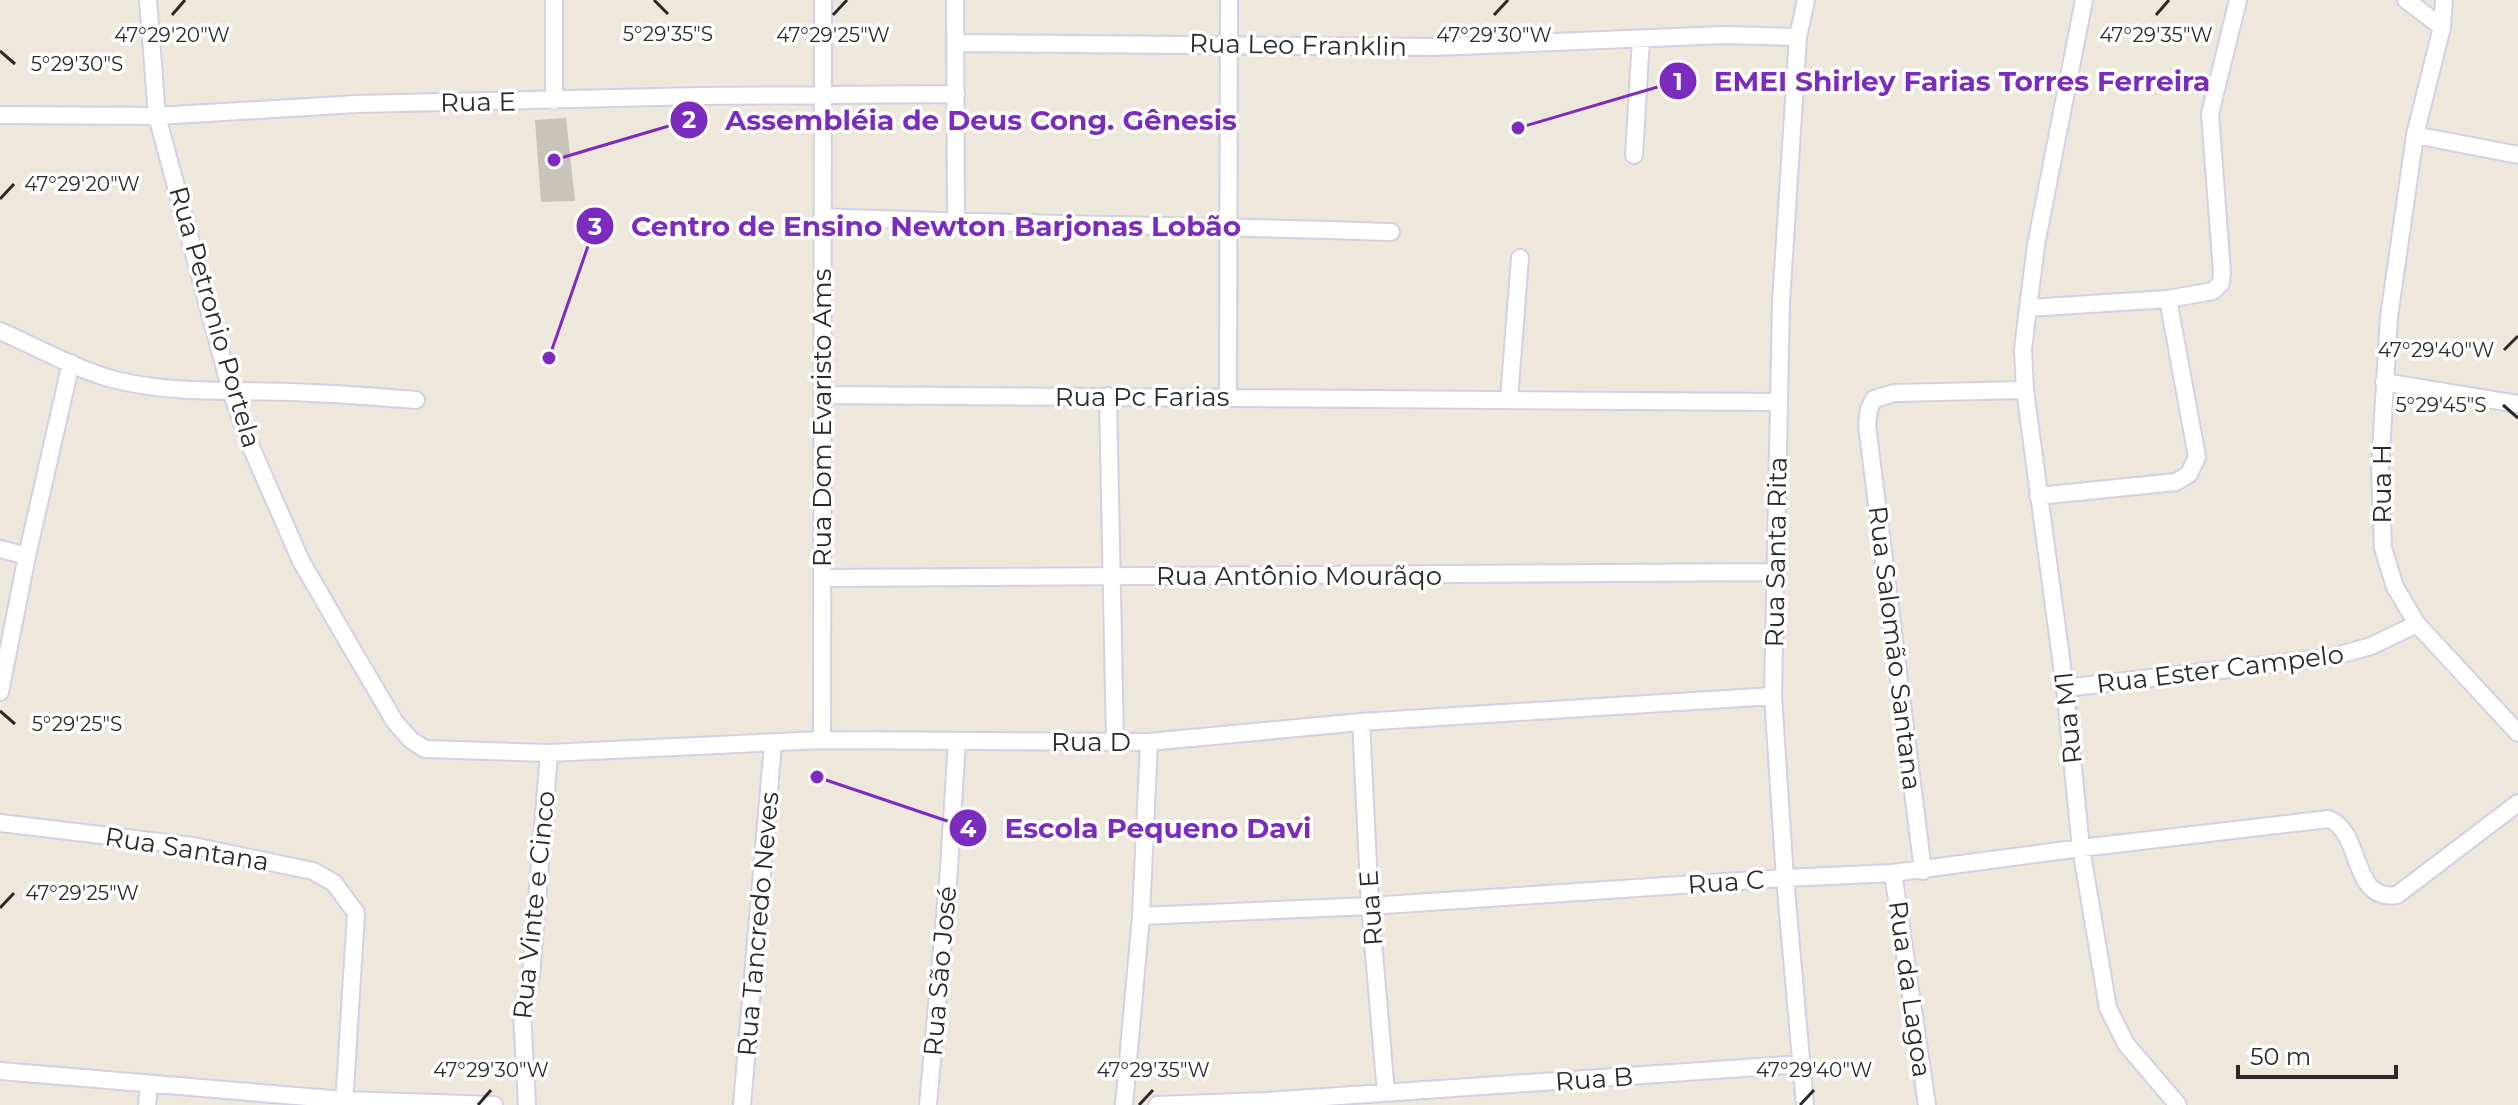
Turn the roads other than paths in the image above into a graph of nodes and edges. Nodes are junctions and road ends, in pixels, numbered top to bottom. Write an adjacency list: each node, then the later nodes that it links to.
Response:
1 (148, 0): 20 (street, Rua Petronio Portela)
2 (554, 0): 18 (street)
3 (823, 0): 16 (street, Rua Dom Evaristo Ams)
4 (955, 0): 14 (street)
5 (1229, 0): 15 (street)
6 (1806, 0): 12 (street, Rua Santa Rita)
7 (2084, 0): 30 (street, Rua M1)
8 (2238, 0): 29 (street)
9 (2406, 0): 11 (street)
10 (2444, 0): 11 (street, Rua H)
11 (2442, 27): 21 (street, Rua H)
12 (1798, 37): 13 (street, Rua Leo Franklin); 41 (street, Rua Santa Rita)
13 (1641, 39): 15 (street, Rua Leo Franklin); 22 (street)
14 (955, 43): 15 (street, Rua Leo Franklin); 17 (street)
15 (1229, 44): 26 (street)
16 (823, 94): 17 (street, Rua E); 18 (street, Rua E); 24 (street, Rua Dom Evaristo Ams)
17 (956, 94): 25 (street)
18 (554, 101): 20 (street, Rua E)
19 (0, 115): 20 (street, Rua E)
20 (157, 116): 35 (street, Rua Petronio Portela)
21 (2415, 135): 23 (street); 33 (street, Rua H)
22 (1634, 155)
23 (2518, 155)
24 (822, 217): 25 (street); 36 (street, Rua Dom Evaristo Ams)
25 (956, 222): 26 (street)
26 (1230, 226): 27 (street); 38 (street)
27 (1391, 232)
28 (1520, 258): 39 (street)
29 (2168, 299): 30 (street); 43 (street)
30 (2028, 308): 34 (street, Rua M1)
31 (0, 331): 32 (street)
32 (71, 363): 35 (street); 45 (street)
33 (2384, 382): 42 (street); 49 (street, Rua H)
34 (2025, 390): 43 (street, Rua M1); 65 (street, Rua Salomão Santana)
35 (231, 391): 40 (street); 55 (street, Rua Petronio Portela)
36 (822, 395): 37 (street, Rua Pc Farias); 48 (street, Rua Dom Evaristo Ams)
37 (1108, 396): 38 (street, Rua Pc Farias); 47 (street)
38 (1228, 398): 39 (street, Rua Pc Farias)
39 (1509, 399): 41 (street, Rua Pc Farias)
40 (416, 400)
41 (1779, 402): 46 (street, Rua Santa Rita)
42 (2518, 404)
43 (2038, 496): 50 (street, Rua M1)
44 (0, 549): 45 (street)
45 (27, 556): 51 (street)
46 (1777, 572): 47 (street, Rua Antônio Mourãqo); 52 (street, Rua Santa Rita)
47 (1110, 577): 48 (street, Rua Antônio Mourãqo); 58 (street)
48 (822, 578): 56 (street, Rua Dom Evaristo Ams)
49 (2417, 624): 50 (street, Rua Ester Campelo); 54 (street, Rua H)
50 (2065, 688): 64 (street, Rua M1)
51 (0, 692)
52 (1773, 696): 53 (street, Rua D); 67 (street, Rua Santa Rita)
53 (1361, 722): 59 (street, Rua D); 68 (street, Rua E)
54 (2518, 733)
55 (411, 740): 61 (street, Rua D)
56 (822, 740): 57 (street, Rua D); 60 (street, Rua D)
57 (957, 741): 58 (street, Rua D); 80 (street, Rua São José)
58 (1115, 742): 59 (street, Rua D)
59 (1149, 742): 69 (street)
60 (773, 743): 61 (street, Rua D); 79 (street, Rua Tancredo Neves)
61 (549, 753): 78 (street, Rua Vinte e Cinco)
62 (2518, 803): 64 (street, Rua C)
63 (0, 823): 74 (street, Rua Santana)
64 (2081, 848): 65 (street, Rua C); 85 (street, Rua M1)
65 (1923, 871): 66 (street, Rua C)
66 (1893, 873): 67 (street, Rua C); 84 (street, Rua da Lagoa)
67 (1785, 878): 68 (street, Rua C); 70 (street, Rua Santa Rita)
68 (1370, 906): 69 (street, Rua C); 73 (street, Rua E)
69 (1141, 916): 81 (street)
70 (1801, 1064): 73 (street, Rua B); 83 (street, Rua Santa Rita)
71 (0, 1071): 72 (street)
72 (149, 1084): 74 (street); 76 (street)
73 (1386, 1093): 75 (street, Rua B)
74 (344, 1102): 77 (street)
75 (1273, 1103): 82 (street, Rua B)
76 (147, 1105)
77 (494, 1105)
78 (527, 1105)
79 (742, 1105)
80 (928, 1105)
81 (1124, 1105)
82 (1157, 1105)
83 (1805, 1105)
84 (1927, 1105)
85 (2178, 1105)

